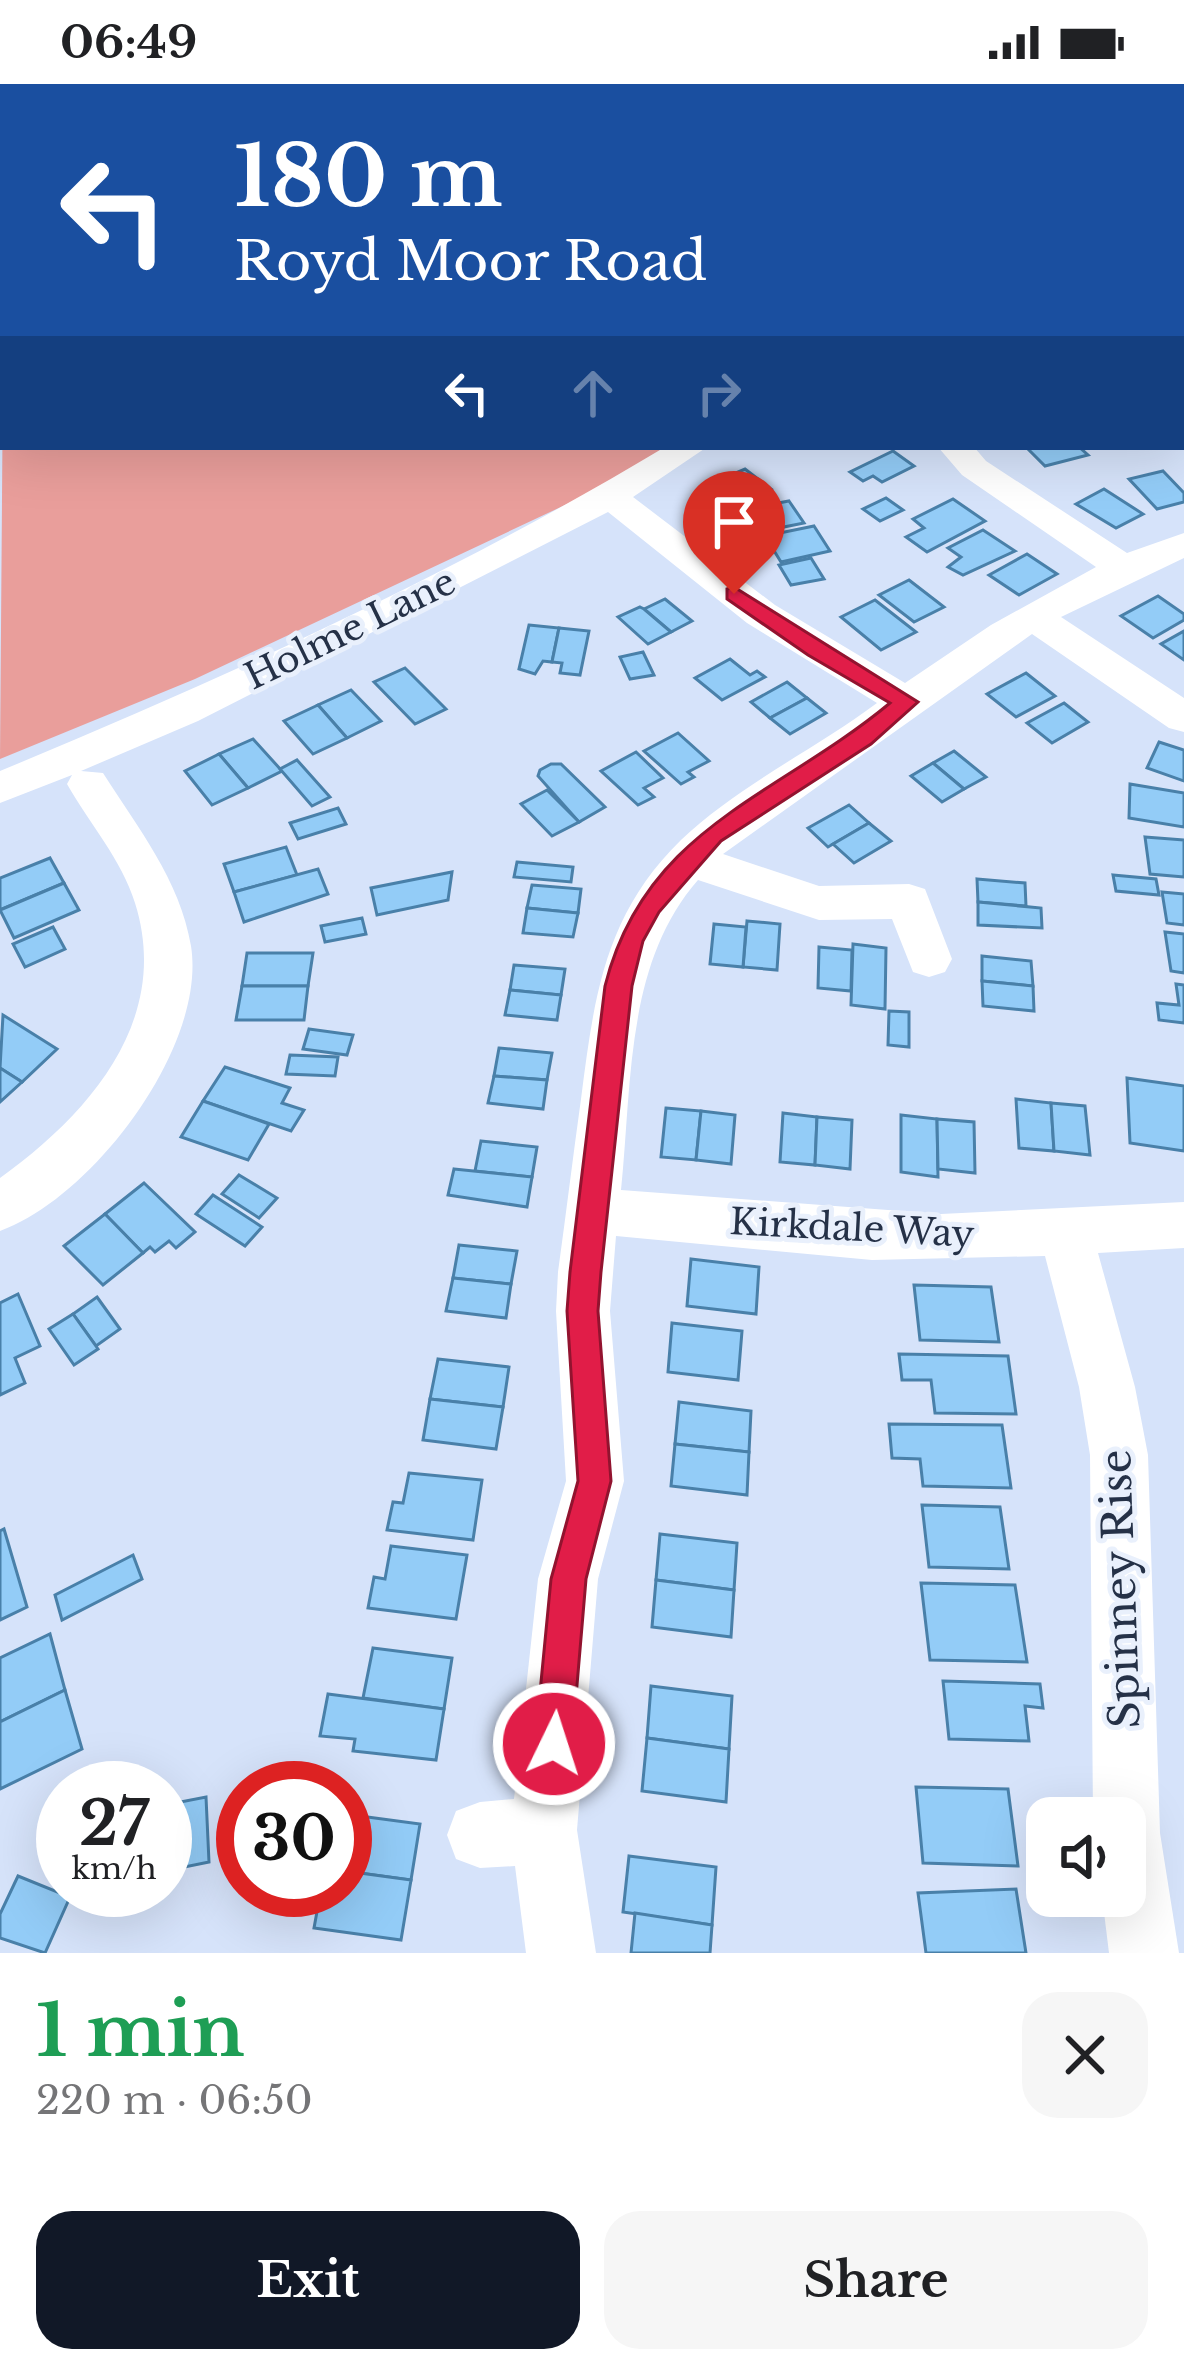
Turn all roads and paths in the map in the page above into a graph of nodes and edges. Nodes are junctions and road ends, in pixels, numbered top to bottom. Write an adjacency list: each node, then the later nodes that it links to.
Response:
1 (685, 450): 4 (street, Holme Lane)
2 (964, 457): 3 (street); 6 (street)
3 (928, 481)
4 (611, 496): 8 (street); 11 (street, Holme Lane)
5 (1184, 545): 6 (street)
6 (1126, 569): 7 (street)
7 (1034, 617): 8 (street); 9 (street)
8 (906, 702): 12 (street)
9 (1184, 718)
10 (88, 784): 14 (street)
11 (0, 788)
12 (688, 860): 13 (street); 15 (street)
13 (929, 958)
14 (0, 1208)
15 (593, 1211): 17 (street, Kirkdale Way); 18 (street)
16 (1184, 1225): 17 (street, Kirkdale Way)
17 (1064, 1230): 19 (street, Spinney Rise)
18 (561, 1953)
19 (1144, 1953)

